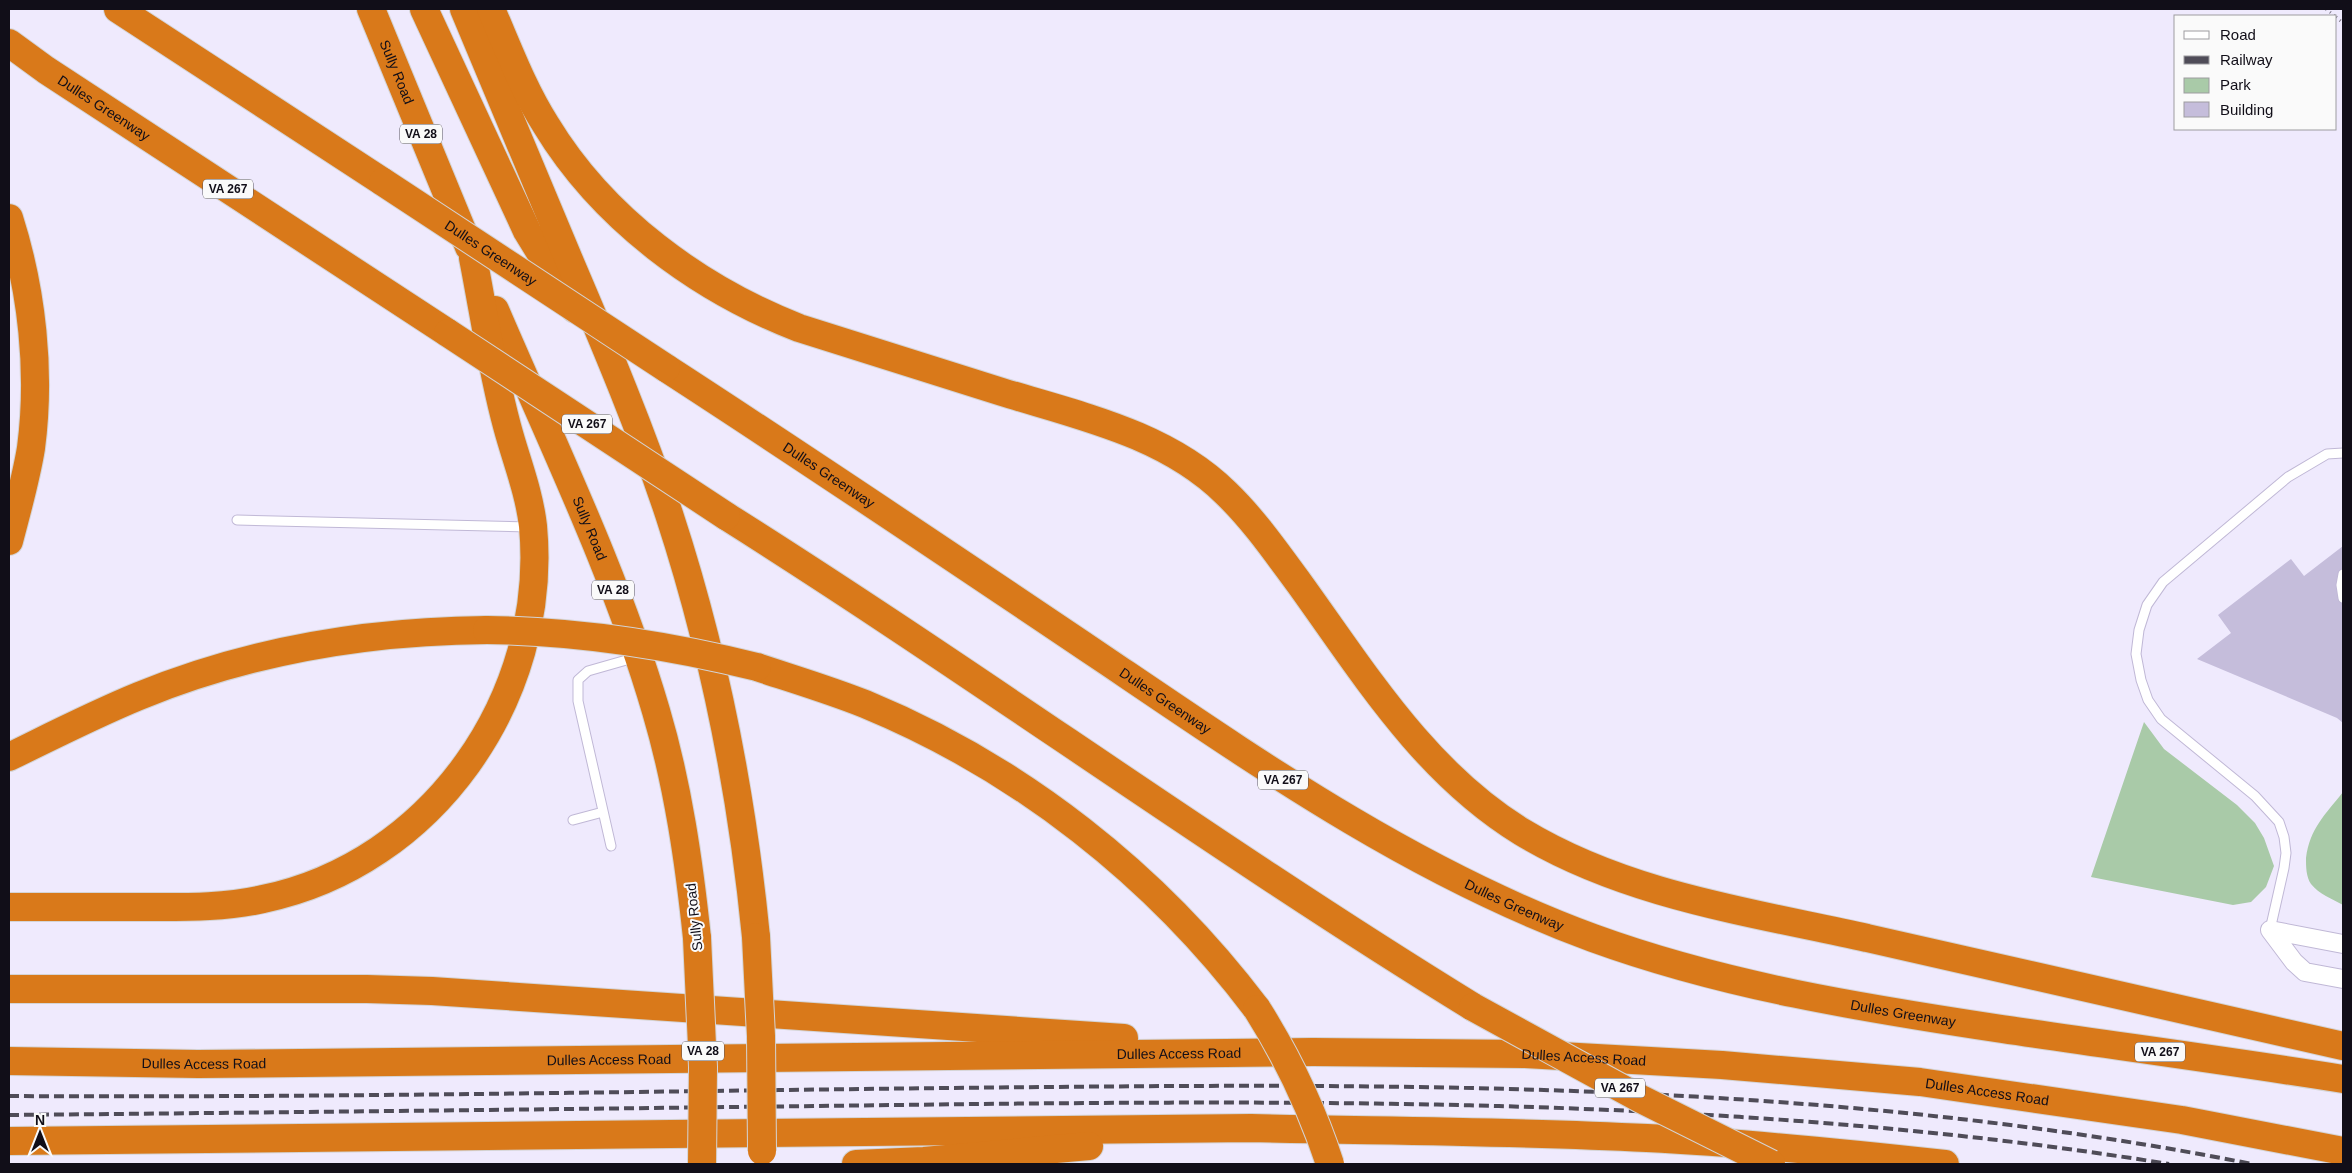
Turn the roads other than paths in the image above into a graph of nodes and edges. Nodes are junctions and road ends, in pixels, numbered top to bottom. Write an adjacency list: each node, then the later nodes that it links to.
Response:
1 (118, 9): 29 (highway, Dulles Greenway / VA 267, bridge)
2 (371, 9): 8 (highway, Sully Road / VA 28)
3 (424, 9): 9 (highway)
4 (464, 9): 9 (highway)
5 (491, 9): 26 (highway)
6 (9, 43): 37 (highway, Dulles Greenway / VA 267, bridge)
7 (9, 218): 13 (highway)
8 (473, 258): 12 (highway); 16 (highway, Sully Road / VA 28)
9 (626, 394): 33 (highway, bridge)
10 (2343, 453): 22 (lane)
11 (236, 520): 12 (lane)
12 (533, 527): 21 (highway)
13 (9, 541)
14 (2343, 574): 15 (lane)
15 (2343, 598)
16 (638, 656): 18 (lane); 34 (highway, Sully Road / VA 28, bridge)
17 (9, 757): 36 (highway, bridge)
18 (603, 812): 19 (lane); 20 (lane)
19 (573, 820)
20 (611, 846)
21 (9, 907)
22 (2270, 930): 23 (street); 24 (street)
23 (2343, 944)
24 (2343, 979)
25 (9, 989): 27 (highway)
26 (2343, 1046)
27 (1312, 1052): 28 (highway, Dulles Access Road); 32 (highway, Dulles Access Road)
28 (9, 1061)
29 (2343, 1079)
30 (1388, 1131): 31 (highway); 35 (highway); 38 (highway)
31 (9, 1141)
32 (2343, 1151)
33 (763, 1160)
34 (702, 1164)
35 (856, 1164)
36 (1330, 1164)
37 (1770, 1164)
38 (1945, 1164)

